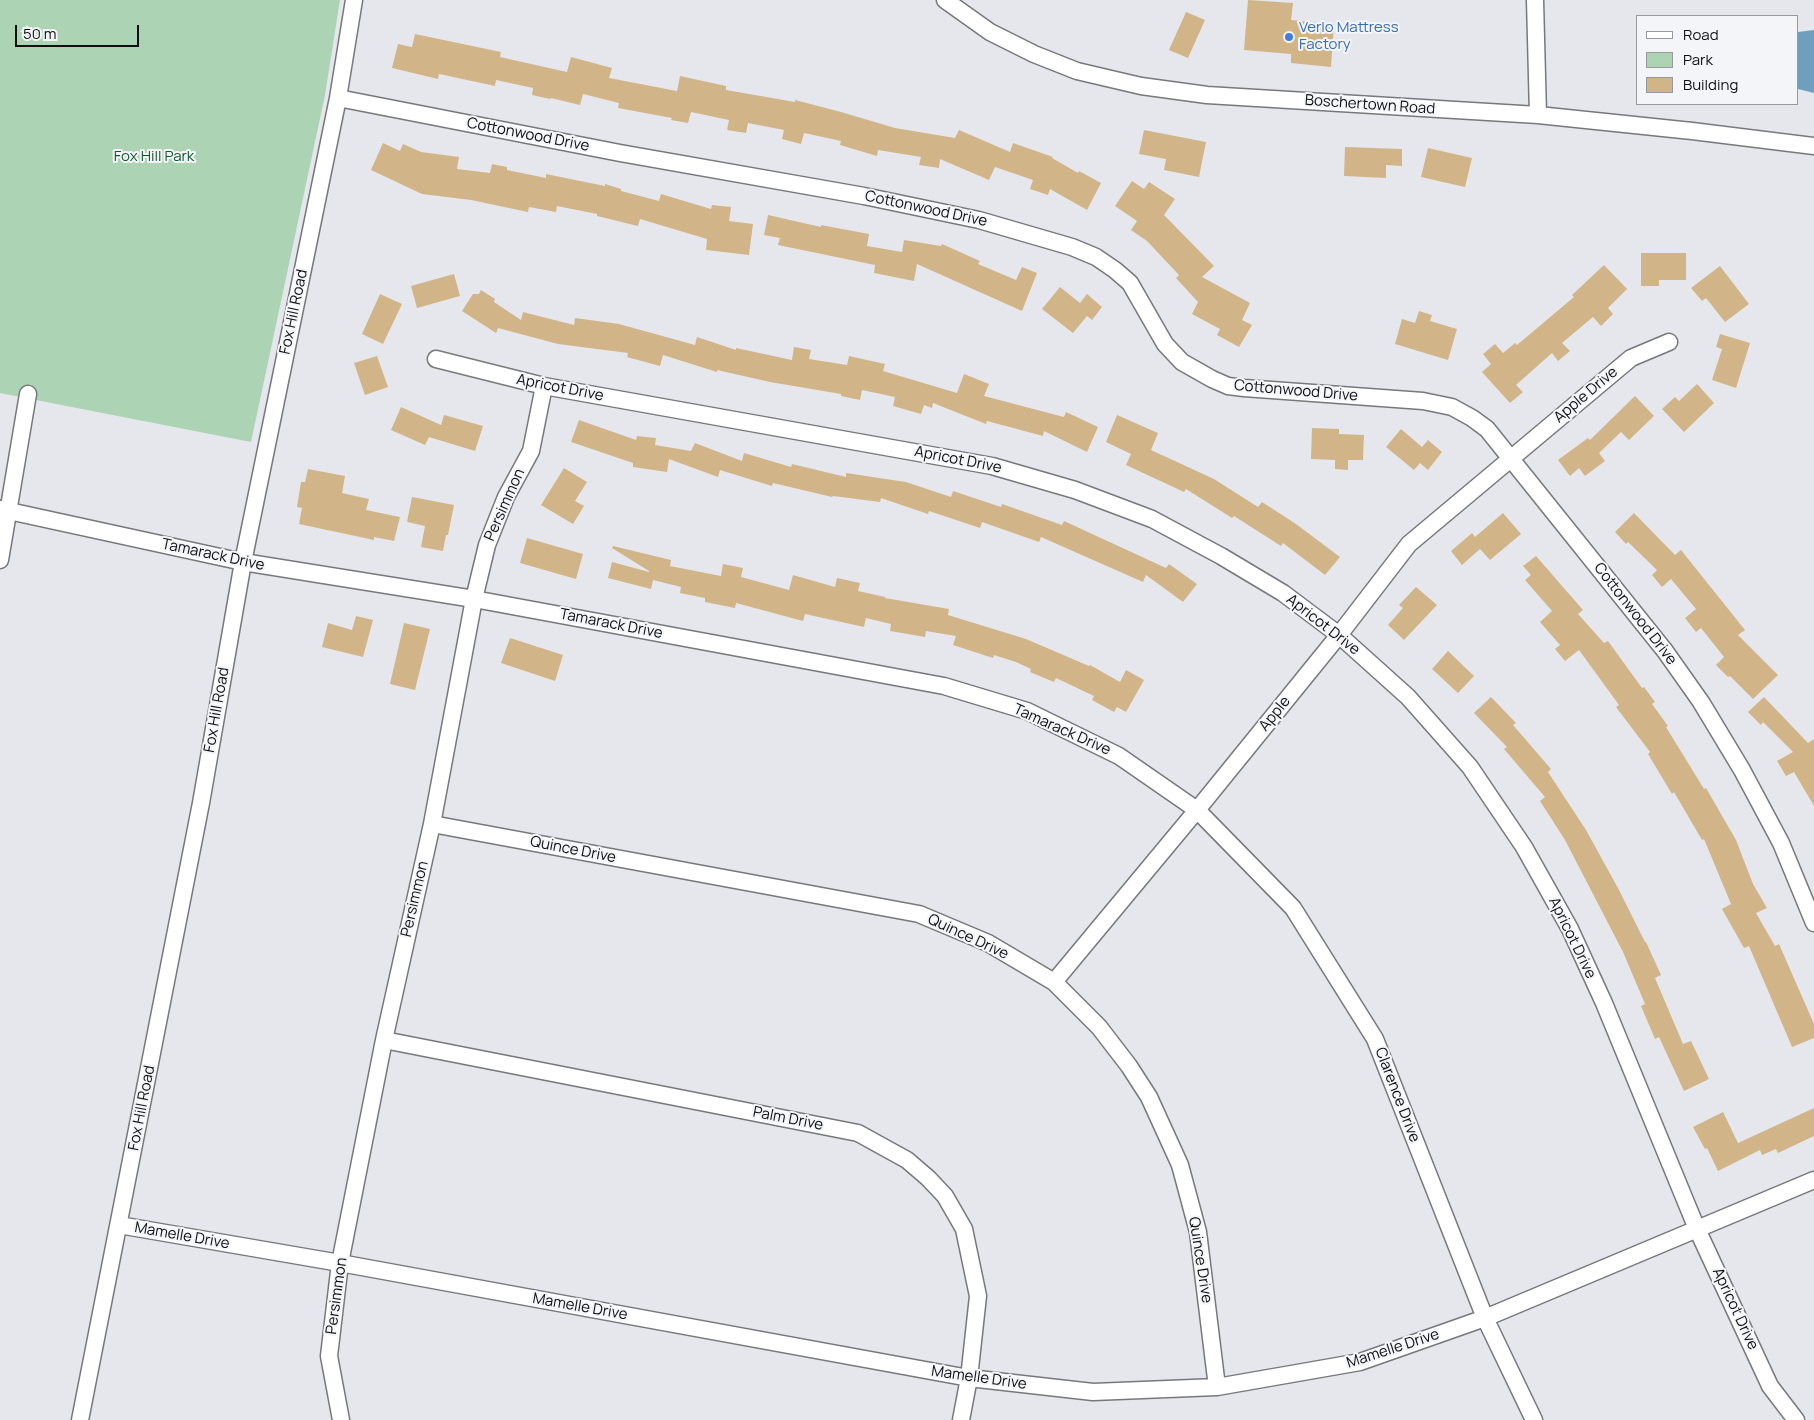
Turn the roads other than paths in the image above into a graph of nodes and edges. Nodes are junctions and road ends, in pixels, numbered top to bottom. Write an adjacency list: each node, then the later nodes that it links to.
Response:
1 (354, 0): 4 (street, Fox Hill Road)
2 (945, 0): 5 (street, Boschertown Road)
3 (1535, 0): 5 (street)
4 (338, 98): 11 (street, Cottonwood Drive); 14 (street, Fox Hill Road)
5 (1538, 115): 6 (street, Boschertown Road)
6 (1814, 146)
7 (1669, 342): 11 (street, Apple Drive)
8 (436, 360): 9 (street, Apricot Drive)
9 (544, 386): 15 (street, Persimmon); 16 (street, Apricot Drive)
10 (28, 394): 12 (street)
11 (1510, 459): 16 (street, Apple); 19 (street, Cottonwood Drive)
12 (4, 510): 13 (street); 14 (street, Tamarack Drive)
13 (0, 560)
14 (243, 562): 15 (street, Tamarack Drive); 23 (street, Fox Hill Road)
15 (474, 599): 17 (street, Tamarack Drive); 18 (street, Persimmon)
16 (1339, 635): 17 (street, Apple); 24 (street, Apricot Drive)
17 (1197, 810): 20 (street, Apple); 26 (street, Clarence Drive)
18 (432, 824): 20 (street, Quince Drive); 21 (street, Persimmon)
19 (1814, 923)
20 (1054, 982): 28 (street, Quince Drive)
21 (384, 1040): 25 (street, Persimmon); 27 (street, Palm Drive)
22 (1814, 1180): 24 (street, Mamelle Drive)
23 (119, 1225): 25 (street, Mamelle Drive); 29 (street, Fox Hill Road)
24 (1697, 1228): 26 (street, Mamelle Drive); 33 (street, Apricot Drive)
25 (340, 1263): 27 (street, Mamelle Drive); 30 (street, Persimmon)
26 (1485, 1318): 28 (street, Mamelle Drive); 32 (street, Clarence Drive)
27 (969, 1378): 28 (street, Mamelle Drive); 31 (street, Palm Drive)
28 (1217, 1387)
29 (80, 1420)
30 (341, 1420)
31 (962, 1420)
32 (1534, 1420)
33 (1796, 1420)

